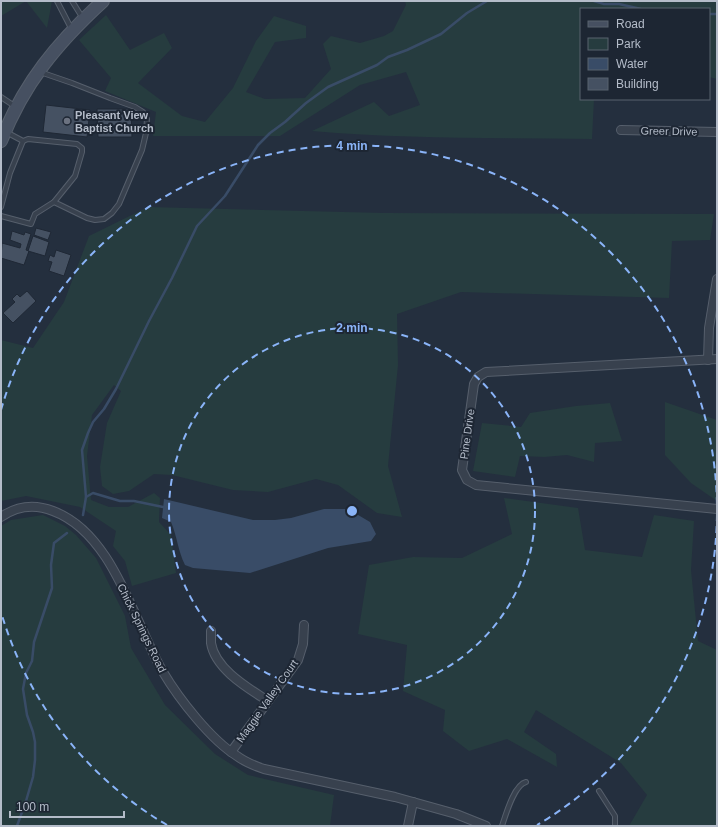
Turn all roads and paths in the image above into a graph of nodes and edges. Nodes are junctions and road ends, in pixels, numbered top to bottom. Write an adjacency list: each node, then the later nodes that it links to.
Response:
1 (57, 1): 5 (lane)
2 (72, 1): 4 (lane)
3 (103, 1): 4 (street)
4 (83, 19): 5 (street)
5 (72, 31): 6 (street)
6 (38, 71): 8 (street); 14 (lane)
7 (1, 98): 8 (lane)
8 (16, 107): 11 (street)
9 (621, 130): 10 (street, Greer Drive)
10 (717, 132)
11 (3, 137): 12 (lane)
12 (22, 140): 13 (lane); 14 (lane)
13 (3, 189): 15 (lane)
14 (54, 202): 16 (lane)
15 (1, 207)
16 (1, 216)
17 (717, 279): 18 (street)
18 (708, 360): 19 (street, Pine Drive); 20 (street, Pine Drive)
19 (717, 360)
20 (717, 509)
21 (1, 517): 25 (street, Chick Springs Road)
22 (304, 625): 24 (street, Maggie Valley Court)
23 (211, 631): 24 (street)
24 (268, 701): 25 (street, Maggie Valley Court)
25 (231, 752): 28 (street, Chick Springs Road)
26 (526, 782): 31 (lane)
27 (599, 791): 32 (lane)
28 (413, 802): 29 (street); 30 (street, Chick Springs Road)
29 (408, 826)
30 (486, 826)
31 (502, 826)
32 (615, 826)

